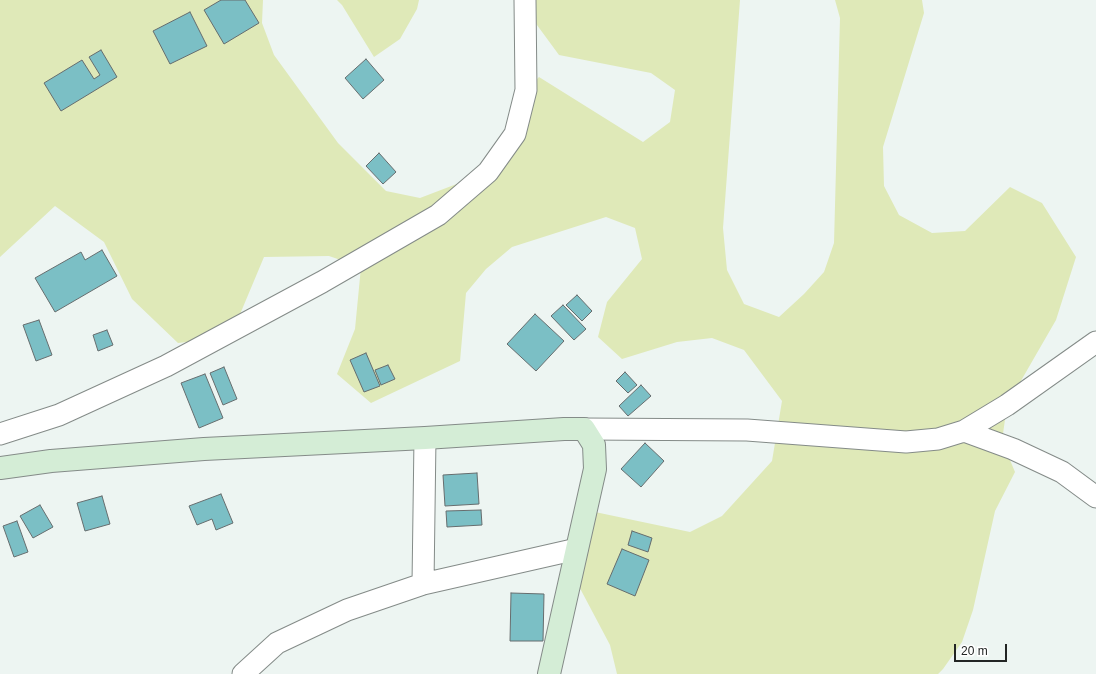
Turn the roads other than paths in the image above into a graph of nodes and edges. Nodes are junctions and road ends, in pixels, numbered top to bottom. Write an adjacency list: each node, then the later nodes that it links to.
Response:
1 (525, 0): 5 (street)
2 (1096, 342): 4 (street)
3 (584, 429): 4 (street); 6 (main road); 9 (main road)
4 (964, 430): 8 (street)
5 (0, 434)
6 (425, 438): 7 (main road); 10 (street)
7 (0, 468)
8 (1096, 497)
9 (577, 549): 10 (street); 12 (main road)
10 (423, 584): 11 (street)
11 (243, 674)
12 (549, 674)

